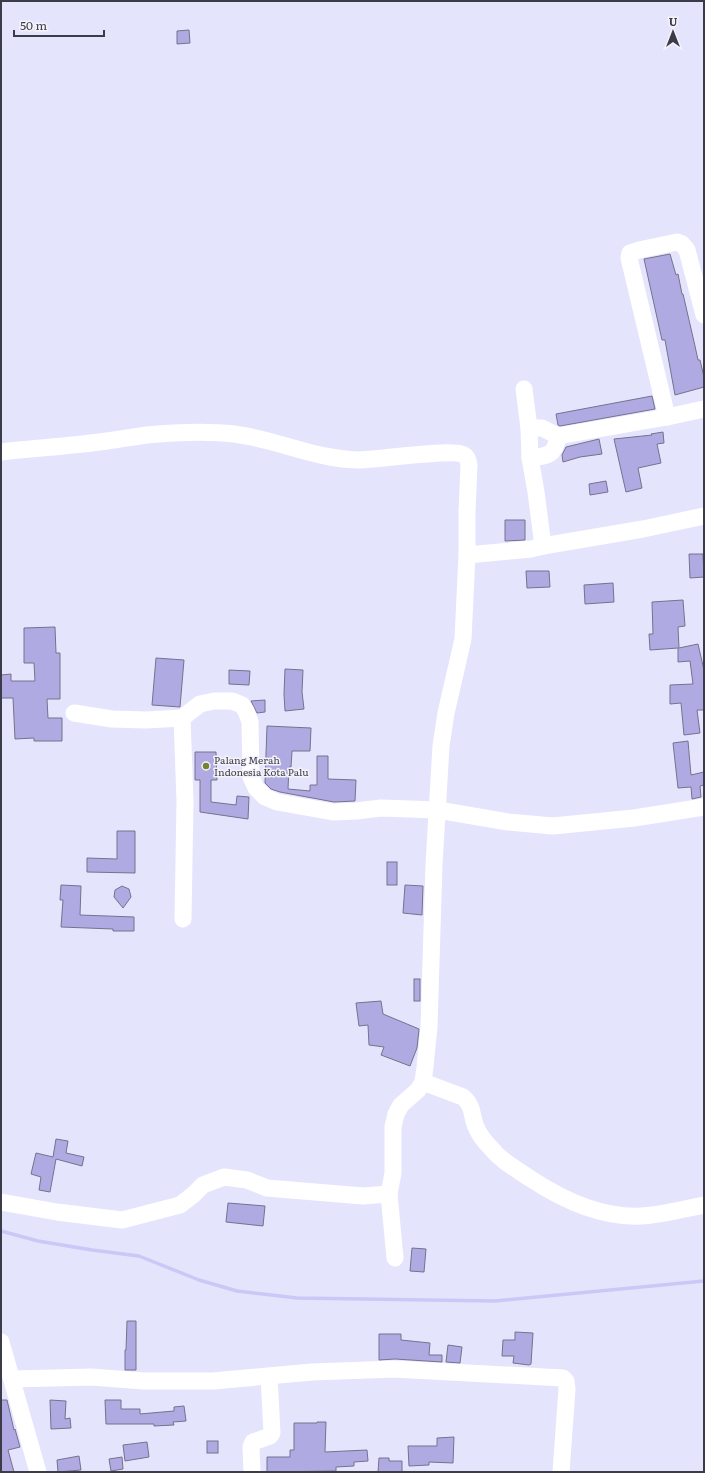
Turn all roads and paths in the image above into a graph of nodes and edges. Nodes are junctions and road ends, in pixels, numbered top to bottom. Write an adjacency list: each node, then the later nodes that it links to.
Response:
1 (704, 315): 4 (street)
2 (524, 389): 5 (street)
3 (704, 409): 4 (street)
4 (667, 417): 6 (street)
5 (530, 428): 6 (street); 8 (street)
6 (558, 436): 8 (street)
7 (1, 452): 11 (street)
8 (530, 458): 10 (street)
9 (704, 516): 10 (street)
10 (543, 546): 11 (street)
11 (467, 555): 15 (street)
12 (74, 713): 13 (street)
13 (182, 718): 15 (street); 16 (street)
14 (704, 807): 15 (street)
15 (438, 810): 17 (street)
16 (183, 919)
17 (423, 1082): 18 (street); 20 (street)
18 (389, 1194): 19 (street); 21 (street)
19 (1, 1202)
20 (704, 1205)
21 (395, 1258)
22 (1, 1342): 24 (street)
23 (269, 1376): 24 (street); 26 (street); 27 (street)
24 (12, 1379): 25 (street)
25 (38, 1472)
26 (252, 1472)
27 (561, 1472)

